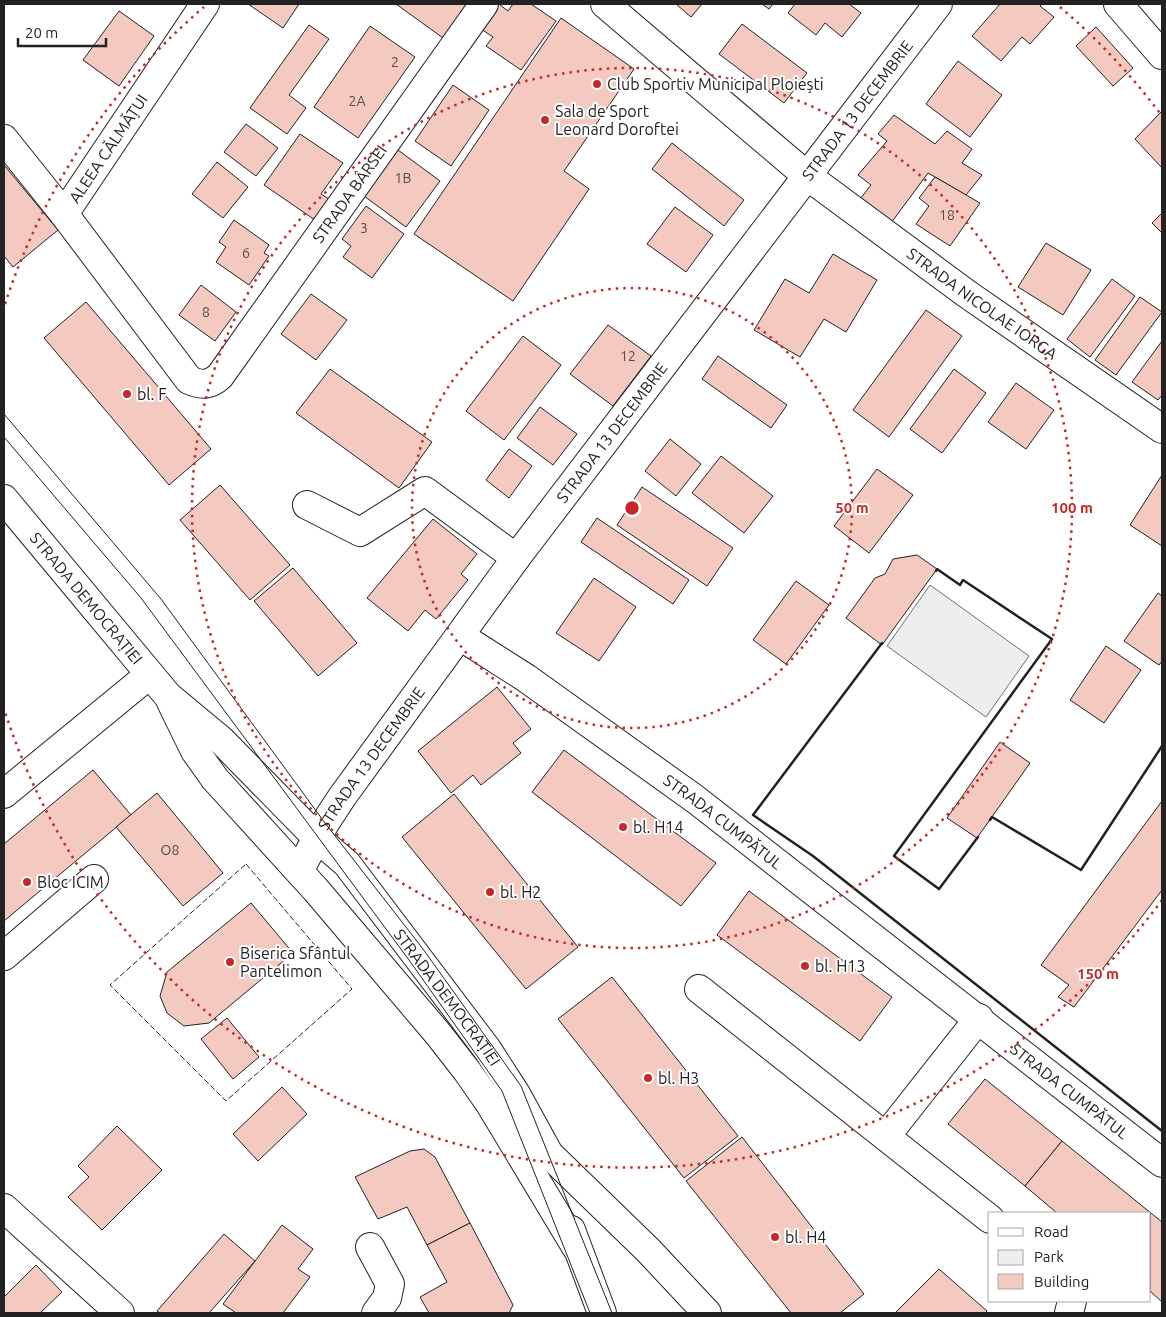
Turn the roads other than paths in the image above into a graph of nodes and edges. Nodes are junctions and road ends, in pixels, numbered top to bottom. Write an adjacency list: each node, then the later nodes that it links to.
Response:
1 (205, 4): 9 (street, ALEEA CĂLMĂȚUI)
2 (484, 4): 9 (street, STRADA BÂRSEI)
3 (605, 4): 8 (street, STRADA NICOLAE IORGA)
4 (938, 4): 8 (street, STRADA 13 DECEMBRIE)
5 (1118, 4): 6 (street)
6 (1162, 55)
7 (4, 139): 9 (street, ALEEA CĂLMĂȚUI)
8 (806, 175): 10 (street, STRADA NICOLAE IORGA); 13 (street, STRADA 13 DECEMBRIE)
9 (64, 214)
10 (1162, 429)
11 (4, 499): 15 (street, STRADA DEMOCRAȚIEI)
12 (306, 506): 13 (street)
13 (516, 558): 14 (street, STRADA 13 DECEMBRIE)
14 (460, 636): 18 (street, STRADA 13 DECEMBRIE); 23 (street, STRADA CUMPĂTUL)
15 (149, 674): 16 (street, STRADA DEMOCRAȚIEI); 17 (street)
16 (168, 696): 18 (street, STRADA DEMOCRAȚIEI); 19 (street, STRADA DEMOCRAȚIEI)
17 (4, 794)
18 (317, 838): 19 (street, STRADA 13 DECEMBRIE); 25 (street, STRADA DEMOCRAȚIEI)
19 (299, 871): 29 (street, STRADA DEMOCRAȚIEI)
20 (94, 879): 21 (street)
21 (4, 956)
22 (699, 989): 24 (street)
23 (979, 1018): 24 (street); 26 (street, STRADA CUMPĂTUL)
24 (886, 1136): 28 (street)
25 (549, 1154): 29 (street); 34 (street, STRADA DEMOCRAȚIEI)
26 (1162, 1162)
27 (4, 1208): 31 (street)
28 (988, 1217)
29 (576, 1247): 33 (street)
30 (370, 1248): 32 (street)
31 (120, 1313)
32 (376, 1313)
33 (602, 1313)
34 (707, 1313)

